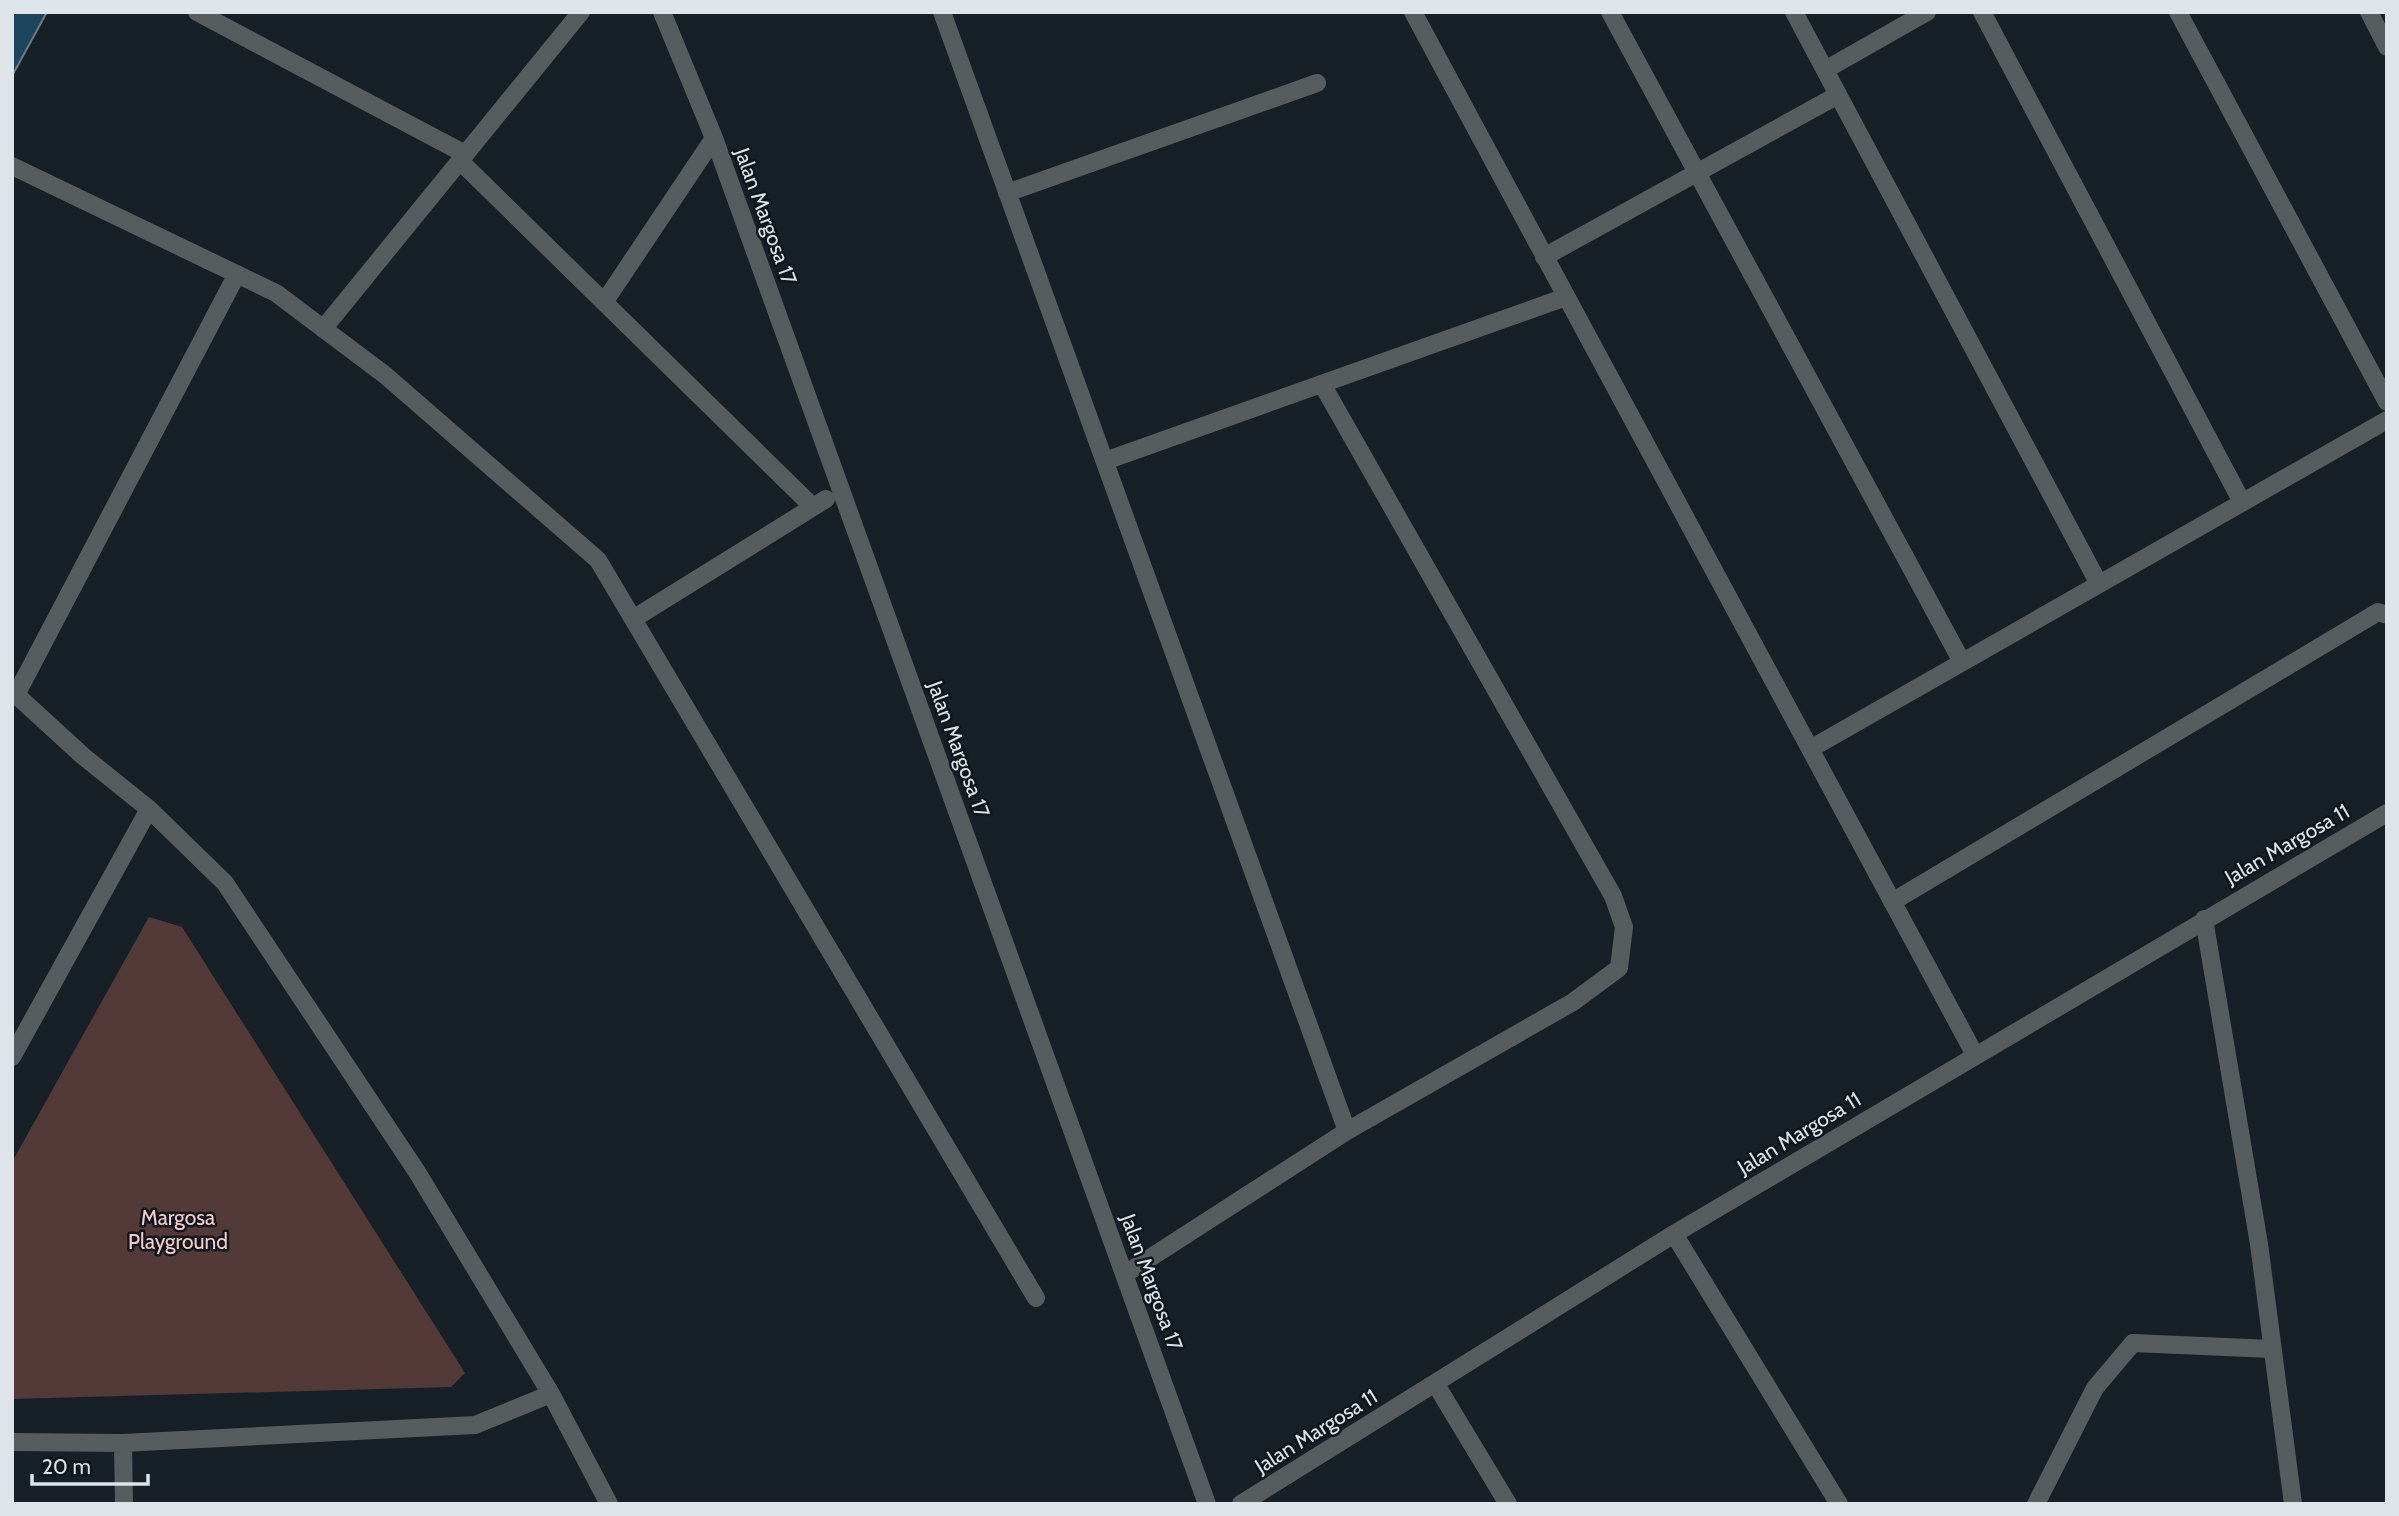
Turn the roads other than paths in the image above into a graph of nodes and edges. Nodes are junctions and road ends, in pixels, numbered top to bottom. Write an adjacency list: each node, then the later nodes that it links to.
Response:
1 (197, 12): 17 (street)
2 (581, 12): 17 (street)
3 (662, 12): 16 (street, Jalan Margosa 17)
4 (942, 12): 20 (street)
5 (1413, 12): 21 (street)
6 (1610, 12): 19 (street)
7 (1794, 12): 13 (street)
8 (1927, 12): 13 (street)
9 (1982, 12): 30 (street)
10 (2178, 12): 27 (street)
11 (2369, 12): 12 (street)
12 (2387, 47)
13 (1825, 70): 15 (street)
14 (1317, 83): 20 (street)
15 (1838, 95): 19 (street); 31 (street)
16 (714, 138): 24 (street); 45 (street, Jalan Margosa 17)
17 (462, 158): 24 (street); 25 (street)
18 (12, 166): 22 (street)
19 (1697, 173): 21 (street); 34 (street)
20 (1007, 193): 29 (street)
21 (1545, 257): 23 (street)
22 (237, 274): 25 (street); 35 (street)
23 (1566, 297): 26 (street); 36 (street)
24 (605, 301): 33 (street)
25 (323, 329): 33 (street)
26 (1322, 384): 29 (street); 43 (street)
27 (2387, 402)
28 (2387, 420): 30 (street)
29 (1105, 461): 43 (street)
30 (2242, 502): 31 (street)
31 (2099, 584): 34 (street)
32 (2387, 615): 39 (street)
33 (633, 619): 46 (street)
34 (1962, 662): 36 (street)
35 (14, 692): 37 (street)
36 (1810, 749): 39 (street)
37 (149, 809): 42 (street); 49 (street)
38 (2387, 813): 40 (street, Jalan Margosa 11)
39 (1892, 902): 41 (street)
40 (2204, 919): 41 (street, Jalan Margosa 11); 47 (street)
41 (1975, 1055): 44 (street, Jalan Margosa 11)
42 (12, 1057)
43 (1347, 1131): 45 (street)
44 (1674, 1234): 48 (street, Jalan Margosa 11); 57 (street)
45 (1125, 1274): 54 (street, Jalan Margosa 17)
46 (1036, 1298)
47 (2272, 1349): 58 (street); 59 (street)
48 (1435, 1383): 55 (street, Jalan Margosa 11); 56 (street)
49 (551, 1394): 51 (street); 53 (street)
50 (12, 1442): 51 (street)
51 (123, 1443): 52 (street)
52 (124, 1504)
53 (609, 1504)
54 (1207, 1504)
55 (1241, 1504)
56 (1507, 1504)
57 (1839, 1504)
58 (2036, 1504)
59 (2293, 1504)

